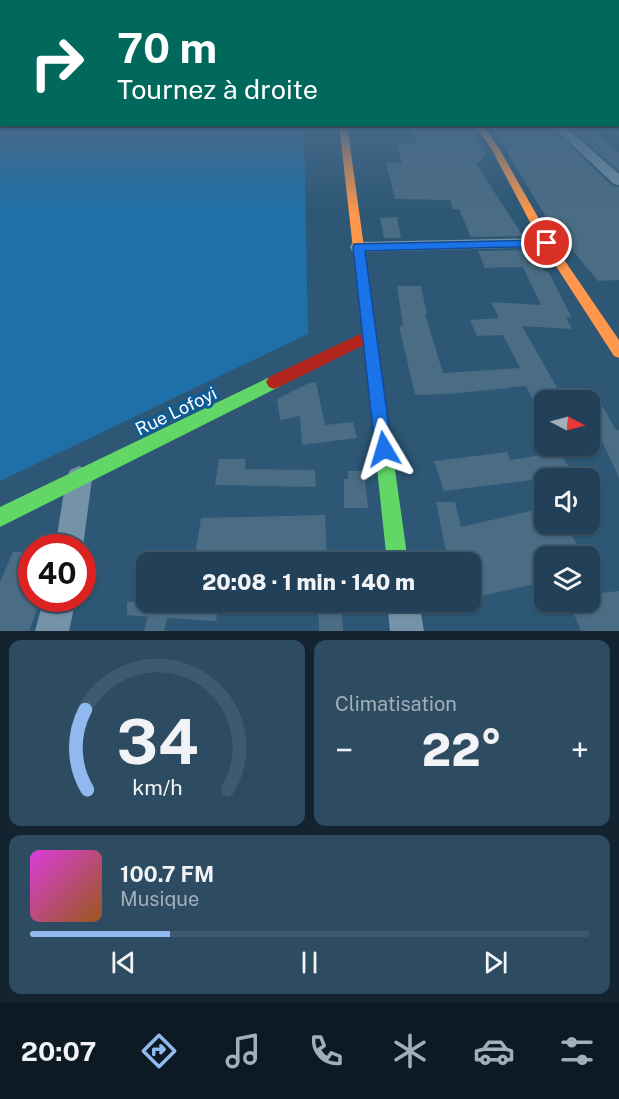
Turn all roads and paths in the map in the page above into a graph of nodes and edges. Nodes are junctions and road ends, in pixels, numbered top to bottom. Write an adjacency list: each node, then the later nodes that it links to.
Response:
1 (347, 153): 6 (street)
2 (498, 153): 5 (street)
3 (588, 153): 4 (street)
4 (619, 181)
5 (547, 243): 6 (street); 8 (street)
6 (358, 247): 7 (street)
7 (369, 336): 9 (street, Rue Lofoyi); 12 (street)
8 (619, 352)
9 (79, 479): 10 (street, Rue Lofoyi); 11 (street)
10 (0, 517)
11 (72, 534)
12 (397, 552)
13 (57, 612): 15 (street)
14 (404, 612): 16 (street)
15 (52, 631)
16 (407, 631)

